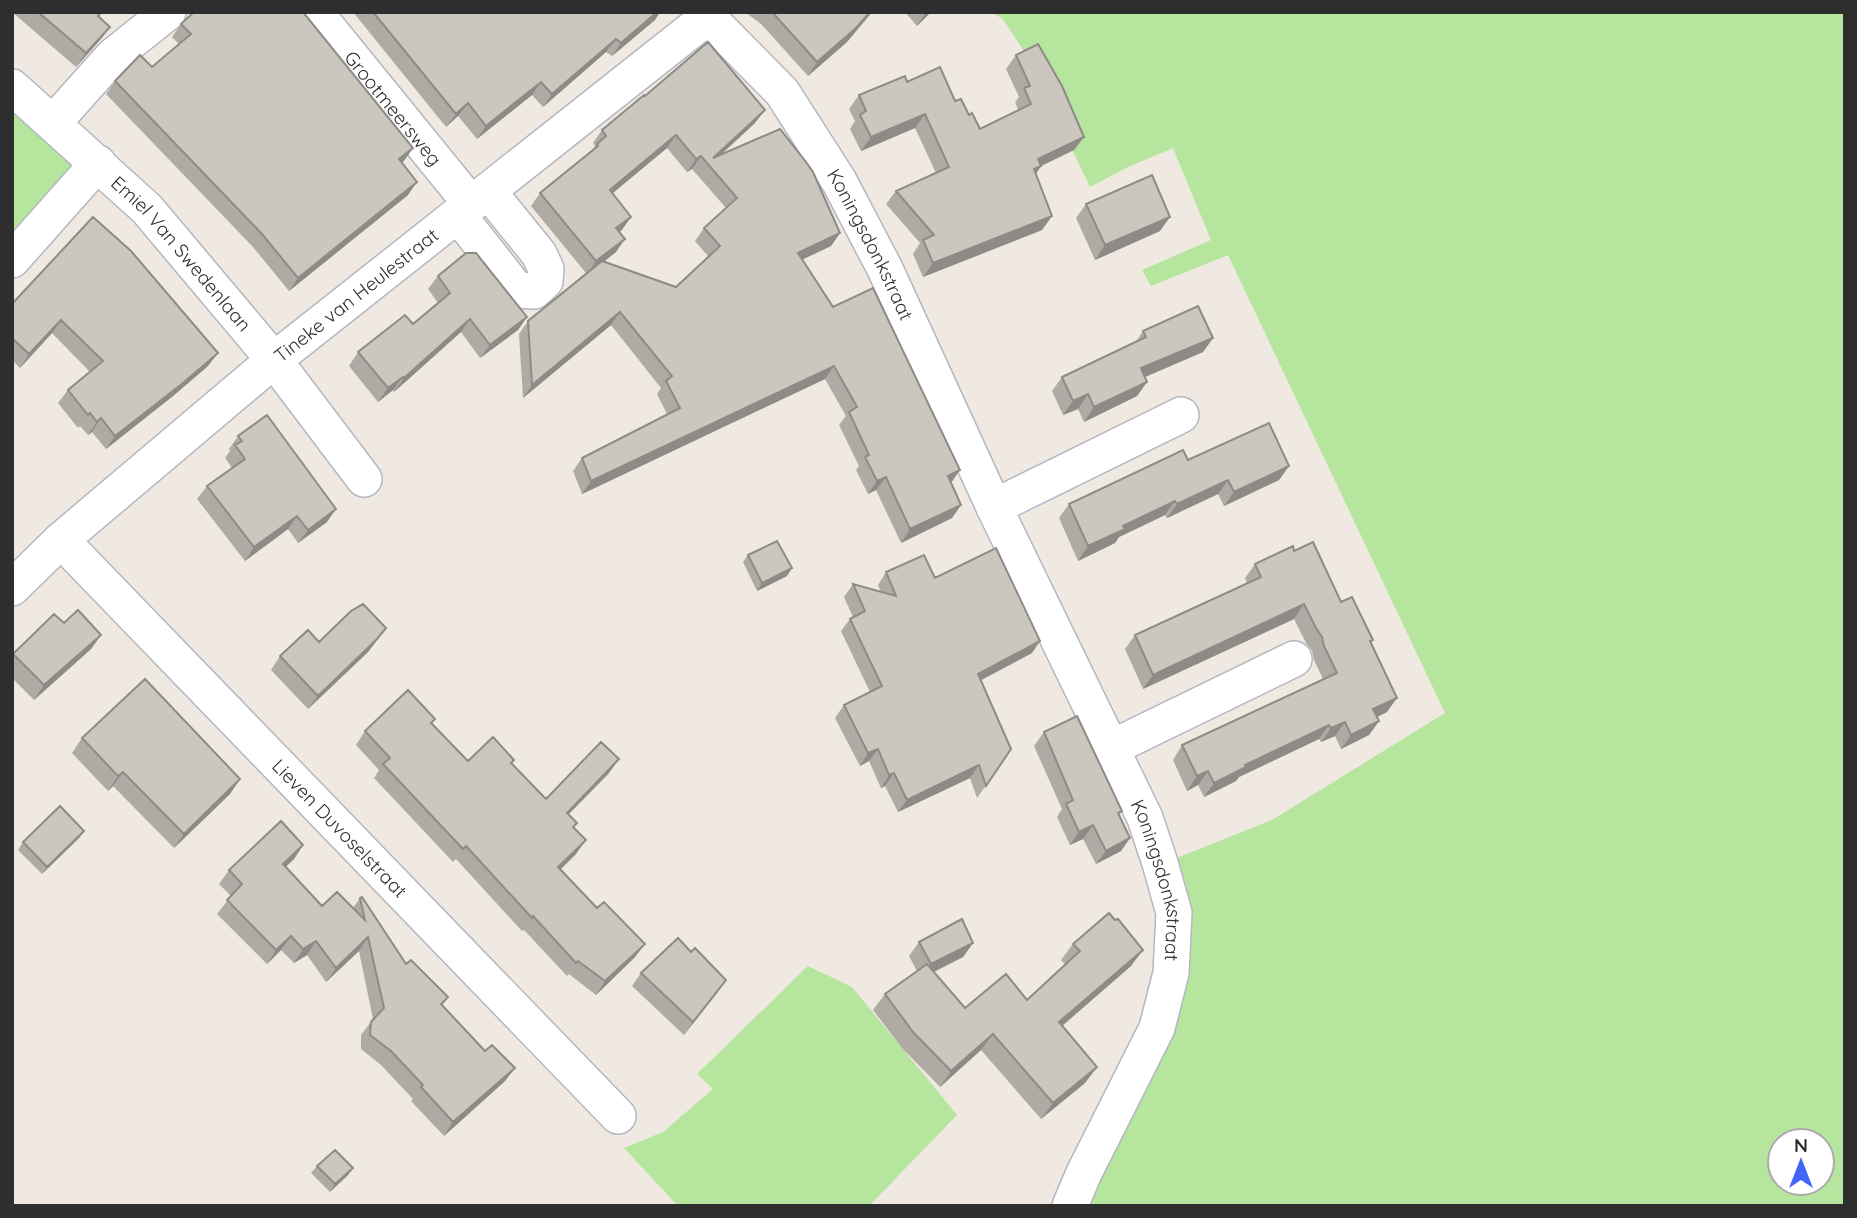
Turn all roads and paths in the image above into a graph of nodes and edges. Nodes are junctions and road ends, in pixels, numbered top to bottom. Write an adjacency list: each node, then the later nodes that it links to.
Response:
1 (167, 12): 5 (street)
2 (314, 12): 7 (street, Grootmeersweg)
3 (706, 14): 7 (street, Tineke van Heulestraat); 12 (street, Koningsdonkstraat)
4 (12, 87): 5 (street, Emiel Van Swedenlaan)
5 (52, 123): 6 (street, Emiel Van Swedenlaan)
6 (98, 163): 8 (street, Emiel Van Swedenlaan); 9 (street, Emiel Van Swedenlaan)
7 (472, 204): 9 (street, Tineke van Heulestraat)
8 (12, 260)
9 (274, 360): 11 (street, Emiel Van Swedenlaan); 13 (street, Tineke van Heulestraat)
10 (1181, 415): 12 (street)
11 (364, 479)
12 (994, 507): 16 (street, Koningsdonkstraat)
13 (61, 540): 14 (street, Tineke van Heulestraat); 17 (street, Lieven Duvoselstraat)
14 (12, 588)
15 (1294, 659): 16 (street)
16 (1111, 748): 18 (street, Koningsdonkstraat)
17 (618, 1116)
18 (1070, 1206)

